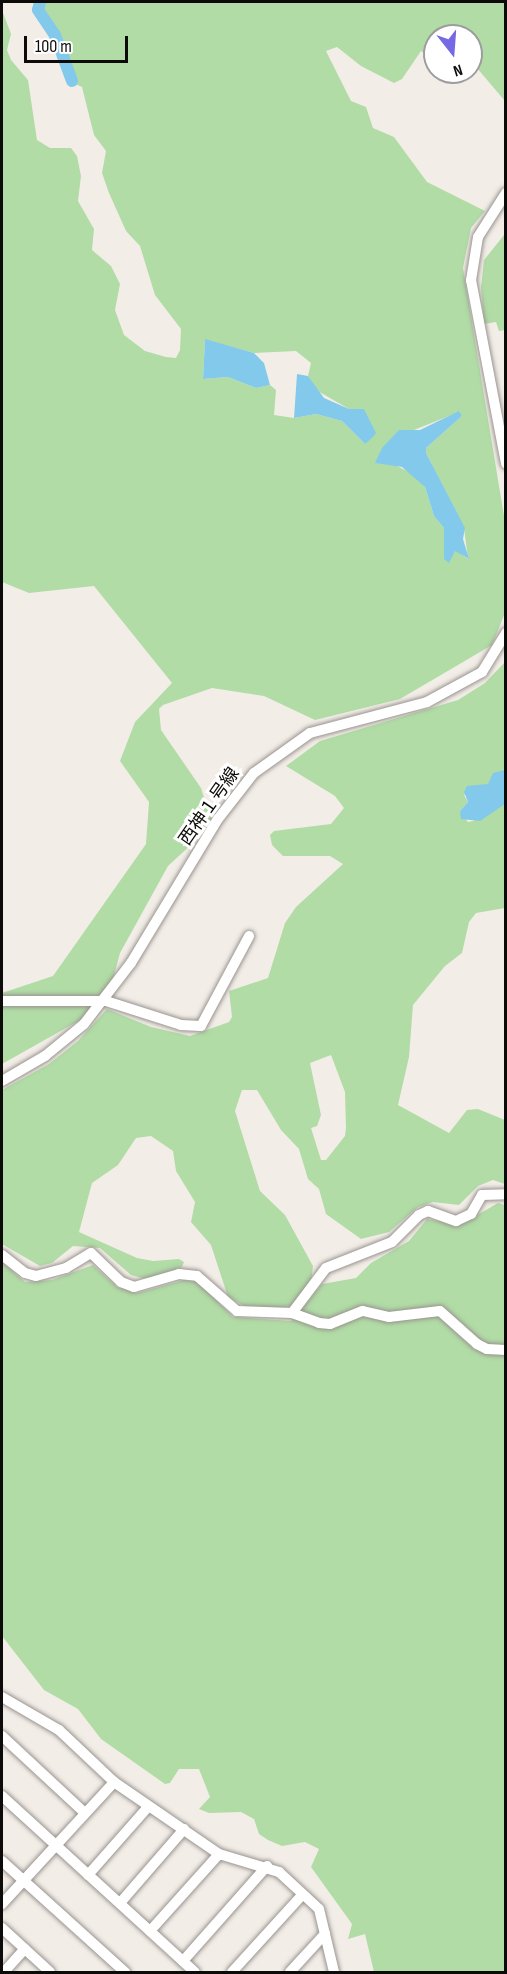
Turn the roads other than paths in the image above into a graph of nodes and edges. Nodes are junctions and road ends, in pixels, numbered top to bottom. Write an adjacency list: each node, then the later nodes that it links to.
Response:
1 (506, 193): 2 (street)
2 (506, 464)
3 (506, 633): 5 (street, 西神１号線)
4 (249, 936): 5 (street)
5 (102, 1000): 6 (street); 7 (street, 西神１号線)
6 (2, 1001)
7 (2, 1081)
8 (506, 1194): 10 (street)
9 (2, 1255): 10 (street)
10 (292, 1313): 11 (street)
11 (506, 1350)
12 (2, 1697): 14 (street)
13 (2, 1736): 17 (street)
14 (114, 1782): 16 (street); 17 (street)
15 (2, 1796): 19 (street)
16 (148, 1807): 18 (street); 23 (street)
17 (85, 1813): 19 (street)
18 (184, 1829): 20 (street); 26 (street)
19 (54, 1845): 23 (street); 24 (street)
20 (219, 1854): 22 (street); 29 (street)
21 (2, 1861): 24 (street)
22 (267, 1866): 25 (street); 32 (street)
23 (88, 1875): 26 (street)
24 (23, 1880): 27 (street); 35 (street)
25 (303, 1894): 30 (street); 37 (street)
26 (120, 1903): 29 (street)
27 (2, 1904)
28 (2, 1928): 31 (street)
29 (150, 1931): 32 (street)
30 (325, 1934): 38 (street); 39 (street)
31 (25, 1949): 33 (street); 34 (street)
32 (183, 1961): 36 (street)
33 (4, 1972)
34 (50, 1972)
35 (125, 1972)
36 (195, 1972)
37 (232, 1972)
38 (290, 1972)
39 (334, 1972)

